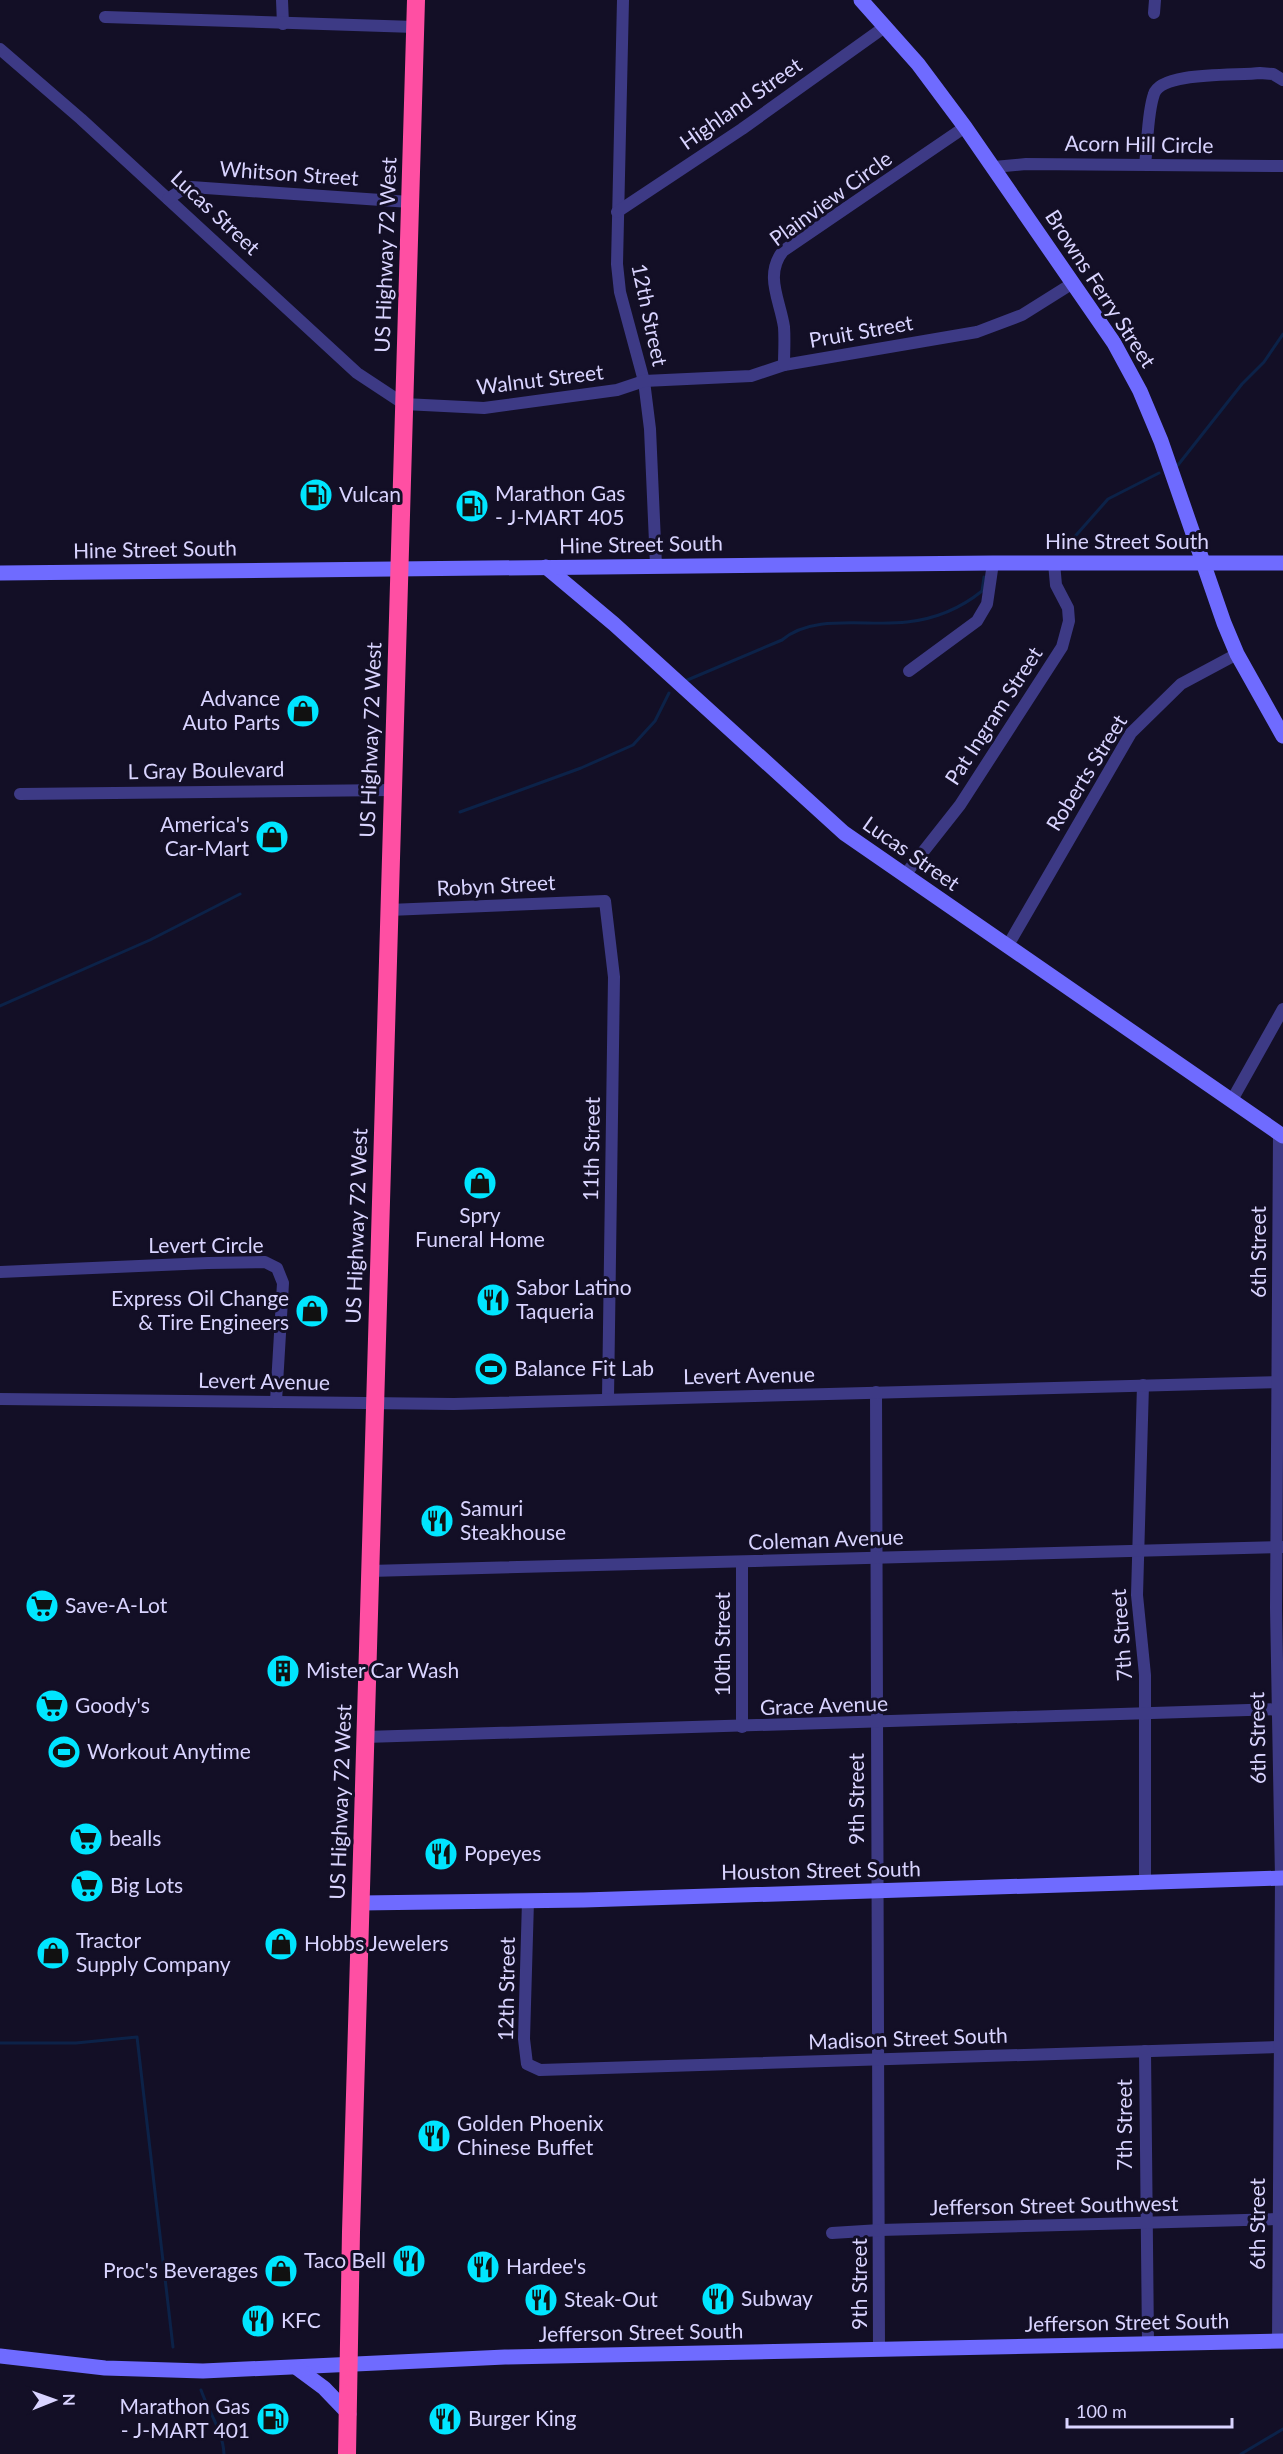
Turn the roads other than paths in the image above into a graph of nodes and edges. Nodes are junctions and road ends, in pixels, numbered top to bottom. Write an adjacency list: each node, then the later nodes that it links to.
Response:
1 (282, 0): 8 (street)
2 (416, 0): 10 (highway, US Highway 72 West)
3 (622, 0): 19 (street, 12th Street)
4 (861, 0): 9 (street, Browns Ferry Street)
5 (1155, 0): 6 (street)
6 (1154, 13)
7 (105, 17): 8 (street)
8 (283, 24): 10 (street)
9 (886, 26): 13 (street, Browns Ferry Street); 19 (street, Highland Street)
10 (415, 27): 18 (highway, US Highway 72 West)
11 (0, 49): 17 (street, Lucas Street)
12 (1283, 80): 14 (street)
13 (964, 127): 16 (street, Browns Ferry Street); 21 (street, Plainview Circle)
14 (1145, 164): 15 (street, Acorn Hill Circle); 16 (street, Acorn Hill Circle)
15 (1283, 166)
16 (994, 167): 20 (street, Browns Ferry Street)
17 (168, 199): 18 (street, Whitson Street); 23 (street, Lucas Street)
18 (410, 202): 23 (highway, US Highway 72 West)
19 (617, 212): 22 (street, 12th Street)
20 (1073, 283): 21 (street, Pruit Street); 26 (street, Browns Ferry Street)
21 (784, 365): 22 (street, Pruit Street)
22 (644, 381): 23 (street, Walnut Street); 28 (street, 12th Street)
23 (404, 404): 30 (highway, US Highway 72 West)
24 (993, 562): 25 (street, Hine Street South); 28 (street, Hine Street South); 33 (street)
25 (1054, 563): 26 (street, Hine Street South); 37 (street, Pat Ingram Street)
26 (1204, 563): 27 (street, Hine Street South); 32 (street, Browns Ferry Street)
27 (1283, 563)
28 (656, 565): 29 (street, Hine Street South)
29 (546, 567): 30 (street, Hine Street South); 37 (street, Lucas Street)
30 (399, 568): 31 (street, Hine Street South); 35 (highway, US Highway 72 West)
31 (0, 573)
32 (1237, 654): 34 (street, Browns Ferry Street); 40 (street, Roberts Street)
33 (909, 671)
34 (1283, 736)
35 (392, 790): 36 (street, L Gray Boulevard); 39 (highway, US Highway 72 West)
36 (20, 794)
37 (904, 876): 40 (street, Lucas Street)
38 (605, 901): 39 (street, Robyn Street); 49 (street, 11th Street)
39 (389, 910): 51 (highway, US Highway 72 West)
40 (1007, 946): 42 (street, Lucas Street)
41 (1283, 1009): 42 (street)
42 (1232, 1100): 43 (street, Lucas Street)
43 (1281, 1135): 45 (street, 6th Street)
44 (0, 1272): 50 (street, Levert Circle)
45 (1280, 1382): 46 (street, Levert Avenue); 52 (street, 6th Street)
46 (1143, 1385): 47 (street, Levert Avenue); 53 (street, 7th Street)
47 (876, 1392): 49 (street, Levert Avenue); 54 (street, 9th Street)
48 (0, 1398): 50 (street, Levert Avenue)
49 (608, 1398): 51 (street, Levert Avenue)
50 (276, 1401): 51 (street, Levert Avenue)
51 (374, 1402): 56 (highway, US Highway 72 West)
52 (1280, 1547): 53 (street, Coleman Avenue); 57 (street, 6th Street)
53 (1140, 1552): 54 (street, Coleman Avenue); 58 (street, 7th Street)
54 (877, 1557): 55 (street, Coleman Avenue); 59 (street, 9th Street)
55 (742, 1562): 56 (street, Coleman Avenue); 60 (street, 10th Street)
56 (369, 1571): 61 (highway, US Highway 72 West)
57 (1280, 1710): 58 (street, Grace Avenue); 62 (street, 6th Street)
58 (1146, 1715): 59 (street, Grace Avenue); 63 (street, 7th Street)
59 (876, 1724): 60 (street, Grace Avenue); 64 (street, 9th Street)
60 (742, 1727): 61 (street, Grace Avenue)
61 (365, 1737): 66 (highway, US Highway 72 West)
62 (1282, 1878): 63 (street, Houston Street South); 67 (street, 6th Street)
63 (1145, 1882): 64 (street, Houston Street South)
64 (877, 1889): 65 (street, Houston Street South); 69 (street, 9th Street)
65 (528, 1901): 66 (street, Houston Street South); 70 (street, 12th Street)
66 (360, 1903): 79 (highway, US Highway 72 West)
67 (1278, 2047): 68 (street, Madison Street South); 71 (street, 6th Street)
68 (1145, 2051): 69 (street, Madison Street South); 72 (street, 7th Street)
69 (878, 2059): 70 (street, Madison Street South); 73 (street, 9th Street)
70 (540, 2070)
71 (1278, 2219): 72 (street, Jefferson Street Southwest); 75 (street, 6th Street)
72 (1144, 2223): 73 (street, Jefferson Street Southwest); 76 (street, 7th Street)
73 (880, 2230): 74 (street, Jefferson Street Southwest); 77 (street, 9th Street)
74 (832, 2233)
75 (1280, 2342): 76 (street, Jefferson Street South)
76 (1148, 2343): 77 (street, Jefferson Street South)
77 (879, 2349): 79 (street, Jefferson Street South)
78 (0, 2356): 80 (street, Jefferson Street South)
79 (350, 2366): 80 (street, Jefferson Street South); 81 (highway, US Highway 72 West)
80 (297, 2368): 81 (street)
81 (349, 2414): 82 (highway, US Highway 72 West)
82 (348, 2454)

